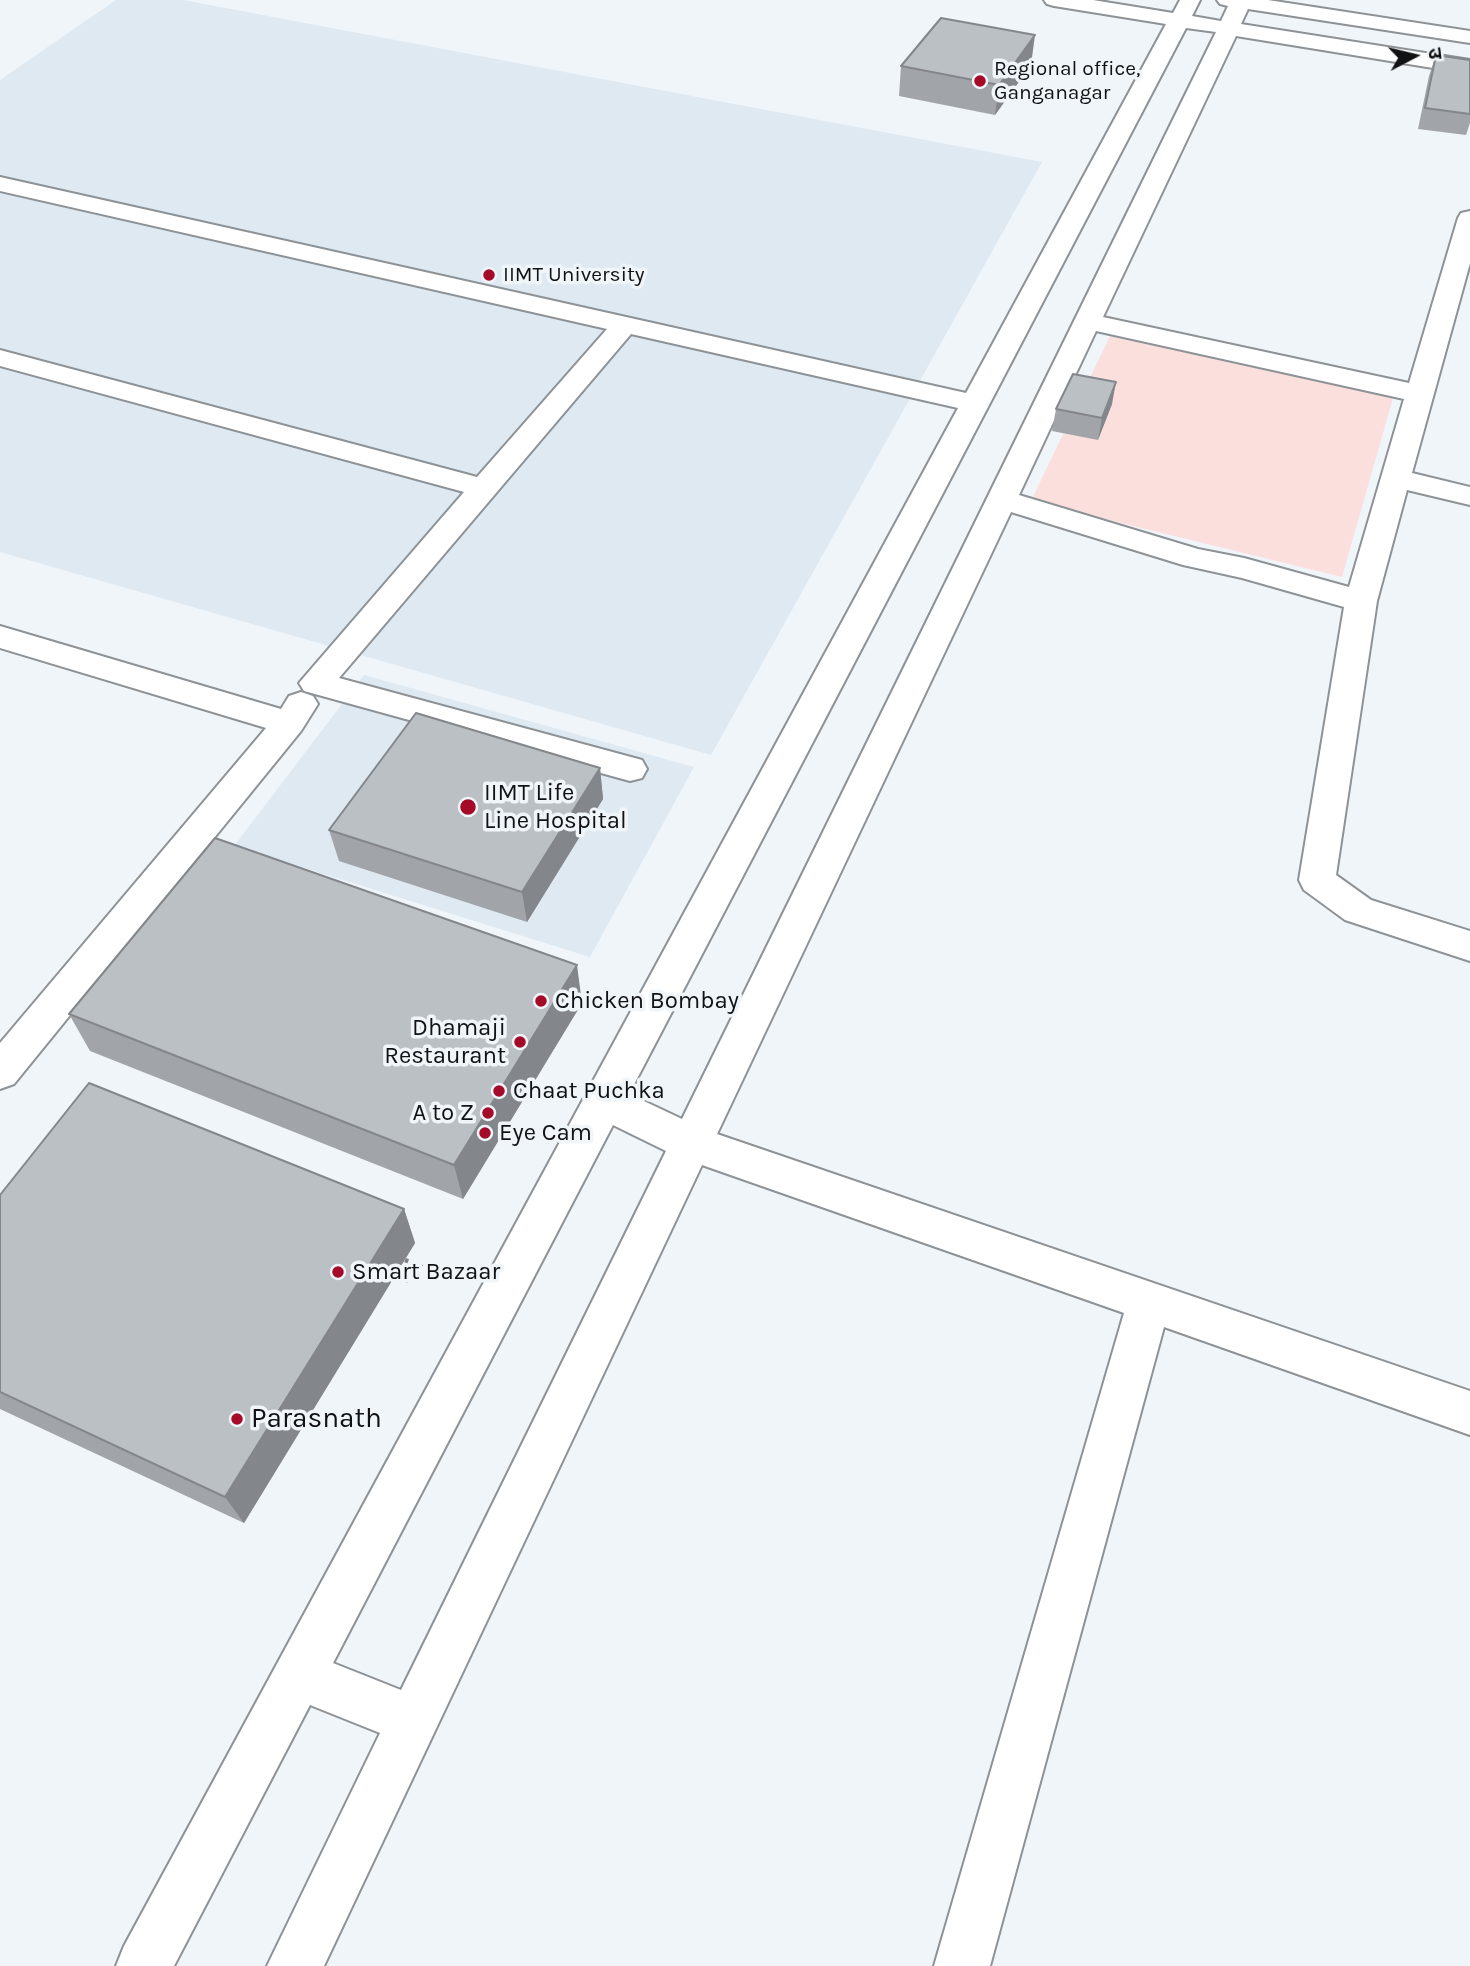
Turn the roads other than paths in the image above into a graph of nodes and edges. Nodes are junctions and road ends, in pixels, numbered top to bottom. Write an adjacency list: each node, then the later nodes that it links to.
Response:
1 (1054, 0): 3 (street)
2 (1235, 7): 3 (street); 4 (street); 5 (street); 8 (street)
3 (1185, 10): 12 (street)
4 (1470, 37)
5 (1470, 67)
6 (0, 184): 9 (street)
7 (1470, 218): 11 (street)
8 (1087, 321): 11 (street); 16 (street)
9 (625, 324): 12 (street); 14 (street)
10 (0, 358): 14 (street)
11 (1419, 394): 13 (street)
12 (976, 404): 24 (street)
13 (1395, 478): 15 (street); 17 (street)
14 (484, 488): 19 (street)
15 (1470, 496)
16 (1001, 499): 17 (street); 25 (street)
17 (1361, 601): 22 (street)
18 (0, 637): 20 (street)
19 (316, 682): 20 (street); 21 (street)
20 (289, 723): 23 (street)
21 (630, 769)
22 (1470, 946)
23 (0, 1072)
24 (604, 1101): 25 (street); 28 (street)
25 (691, 1143): 26 (street); 29 (street)
26 (1149, 1302): 27 (street); 32 (street)
27 (1470, 1413)
28 (299, 1675): 29 (street); 30 (street)
29 (413, 1720): 31 (street)
30 (144, 1966)
31 (295, 1966)
32 (962, 1966)

